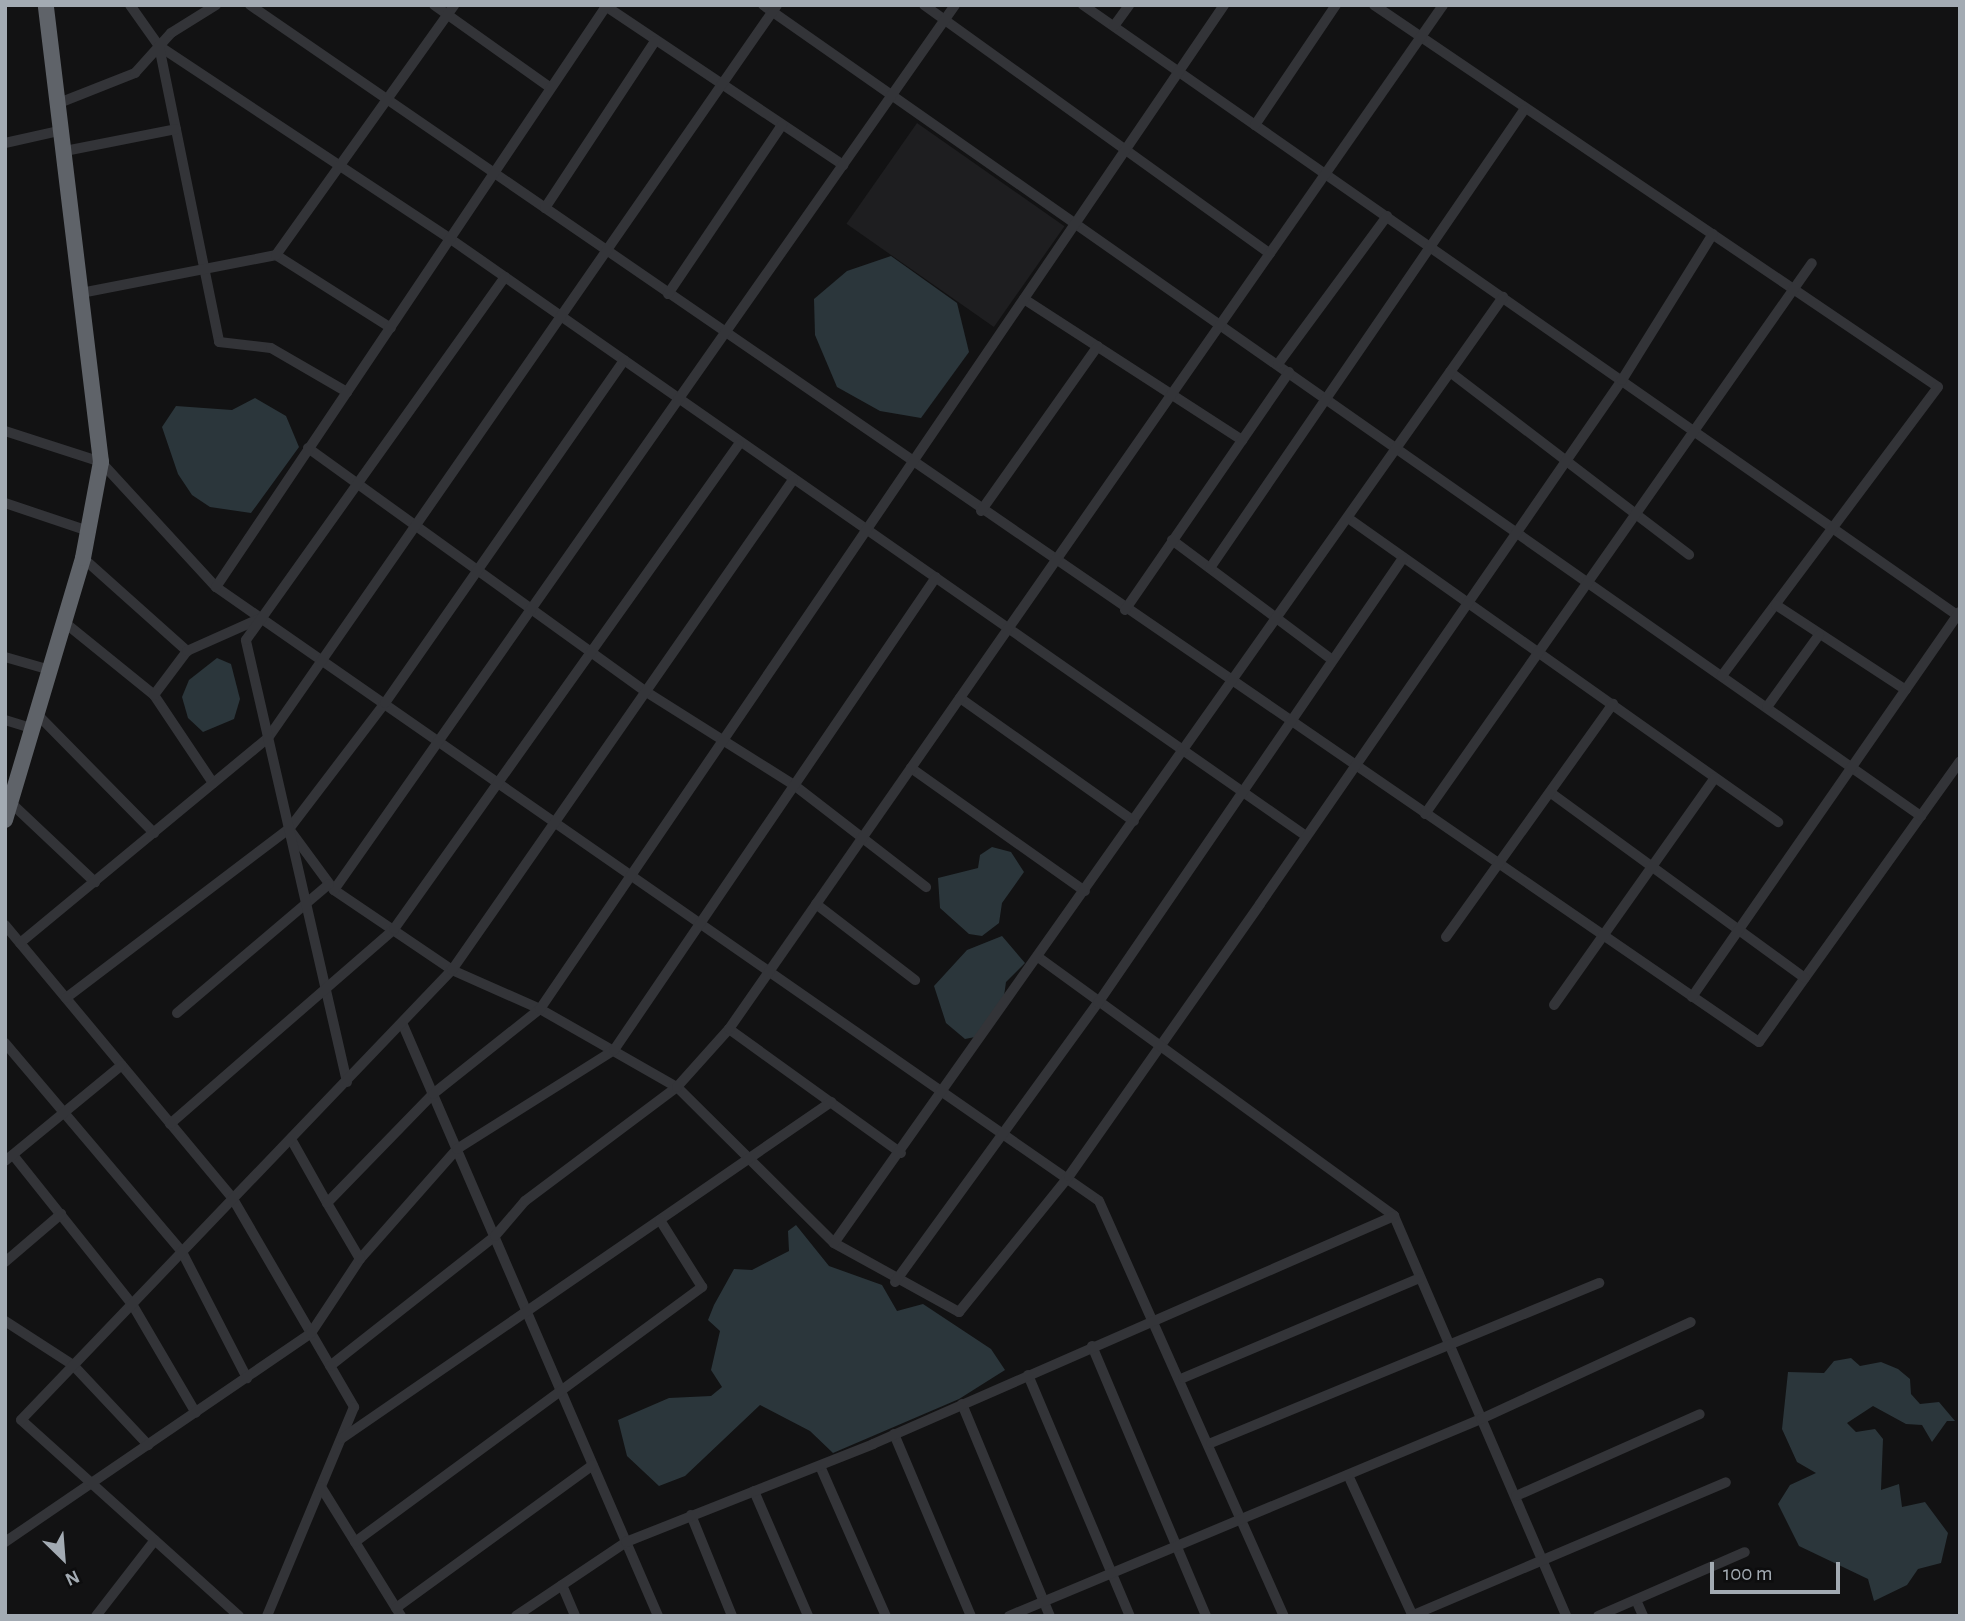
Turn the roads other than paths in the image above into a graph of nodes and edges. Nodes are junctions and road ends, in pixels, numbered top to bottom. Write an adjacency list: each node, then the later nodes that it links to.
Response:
1 (46, 5): 27 (highway)
2 (130, 5): 21 (street)
3 (216, 5): 21 (street)
4 (250, 5): 26 (street)
5 (434, 5): 16 (street)
6 (925, 5): 17 (street)
7 (955, 5): 17 (street)
8 (1083, 5): 18 (street)
9 (1129, 5): 18 (street)
10 (1224, 5): 22 (street)
11 (1336, 5): 30 (street)
12 (1374, 5): 19 (street)
13 (1443, 5): 19 (street)
14 (606, 6): 20 (street); 24 (street)
15 (771, 7): 23 (street); 25 (street)
16 (451, 10): 24 (street); 26 (street)
17 (945, 18): 25 (street); 35 (street)
18 (1114, 26): 22 (street)
19 (1419, 40): 28 (street); 39 (street)
20 (655, 41): 23 (street); 40 (street)
21 (159, 46): 27 (street); 31 (street); 37 (street)
22 (1179, 72): 30 (street); 35 (street)
23 (721, 87): 29 (street); 46 (street)
24 (551, 88): 38 (street)
25 (892, 95): 36 (street); 42 (street)
26 (389, 100): 37 (street); 38 (street)
27 (59, 103): 32 (highway)
28 (1524, 110): 43 (street); 45 (street)
29 (782, 125): 36 (street); 54 (street)
30 (1255, 125): 39 (street)
31 (176, 129): 34 (street); 50 (street)
32 (62, 130): 33 (street); 34 (highway)
33 (5, 143)
34 (65, 150): 53 (highway)
35 (1125, 151): 42 (street); 47 (street)
36 (843, 164): 60 (street)
37 (343, 168): 44 (street); 48 (street)
38 (495, 173): 40 (street); 44 (street)
39 (1326, 174): 41 (street); 47 (street)
40 (545, 208): 46 (street)
41 (1387, 216): 45 (street); 63 (street)
42 (1077, 222): 56 (street); 58 (street)
43 (1713, 234): 52 (street); 66 (street)
44 (452, 240): 51 (street); 59 (street)
45 (1431, 246): 55 (street); 70 (street)
46 (608, 252): 54 (street); 57 (street)
47 (1270, 254): 58 (street)
48 (276, 255): 50 (street); 59 (street)
49 (1812, 263): 52 (street)
50 (204, 269): 53 (street); 67 (street)
51 (505, 278): 57 (street); 81 (street)
52 (1795, 288): 71 (street); 87 (street)
53 (81, 293): 77 (highway)
54 (668, 294): 60 (street)
55 (1503, 297): 65 (street); 66 (street)
56 (1024, 299): 61 (street); 79 (street)
57 (562, 319): 62 (street); 86 (street)
58 (1221, 324): 63 (street); 68 (street)
59 (391, 328): 67 (street)
60 (725, 333): 69 (street); 79 (street)
61 (1098, 346): 68 (street); 83 (street)
62 (624, 360): 69 (street); 96 (street)
63 (1278, 364): 64 (street)
64 (1289, 372): 70 (street); 73 (street)
65 (1450, 372): 76 (street); 78 (street)
66 (1622, 380): 71 (street); 78 (street)
67 (347, 392): 75 (street)
68 (1172, 394): 73 (street); 95 (street)
69 (679, 398): 74 (street); 102 (street)
70 (1327, 398): 76 (street); 97 (street)
71 (1695, 430): 84 (street); 87 (street)
72 (5, 431): 77 (street)
73 (1242, 440): 91 (street)
74 (739, 444): 80 (street); 111 (street)
75 (308, 447): 81 (street); 100 (street)
76 (1397, 447): 85 (street); 90 (street)
77 (101, 462): 89 (highway); 100 (street)
78 (1565, 462): 84 (street); 90 (street)
79 (912, 463): 83 (street); 88 (street)
80 (793, 480): 88 (street); 121 (street)
81 (361, 484): 86 (street); 106 (street)
82 (5, 503): 89 (street)
83 (981, 511): 95 (street)
84 (1636, 514): 92 (street); 99 (street)
85 (1348, 517): 94 (street); 107 (street)
86 (420, 525): 96 (street); 116 (street)
87 (1834, 528): 103 (street); 105 (street)
88 (867, 529): 98 (street); 131 (street)
89 (88, 531): 93 (highway)
90 (1516, 531): 99 (street); 101 (street)
91 (1172, 540): 97 (street); 104 (street)
92 (1689, 555)
93 (83, 558): 108 (highway); 112 (street)
94 (1403, 558): 101 (street); 115 (street)
95 (1055, 562): 104 (street); 109 (street)
96 (479, 566): 102 (street); 124 (street)
97 (1210, 568): 107 (street)
98 (936, 577): 109 (street); 141 (street)
99 (1588, 582): 113 (street); 118 (street)
100 (216, 587): 106 (street)
101 (1470, 598): 113 (street); 135 (street)
102 (534, 605): 111 (street); 132 (street)
103 (1776, 605): 110 (street); 118 (street)
104 (1125, 610): 119 (street)
105 (1959, 614): 120 (street)
106 (261, 618): 112 (street); 116 (street); 130 (street)
107 (1277, 618): 115 (street); 119 (street)
108 (64, 622): 117 (highway); 122 (street)
109 (1008, 630): 123 (street); 133 (street)
110 (1819, 635): 120 (street); 126 (street)
111 (592, 649): 121 (street); 140 (street)
112 (187, 650): 122 (street)
113 (1541, 650): 125 (street); 145 (street)
114 (5, 657): 117 (street)
115 (1331, 659): 128 (street)
116 (322, 660): 124 (street); 130 (street)
117 (50, 670): 129 (highway)
118 (1722, 676): 126 (street)
119 (1232, 682): 128 (street); 133 (street)
120 (1906, 690): 136 (street)
121 (646, 691): 131 (street); 150 (street)
122 (154, 695): 139 (street)
123 (960, 698): 137 (street); 148 (street)
124 (384, 704): 132 (street); 151 (street)
125 (1614, 704): 138 (street); 143 (street)
126 (1767, 707): 136 (street)
127 (5, 720): 129 (street)
128 (1287, 720): 135 (street); 142 (street)
129 (35, 721): 144 (highway); 152 (street)
130 (268, 738): 139 (street); 151 (street)
131 (722, 738): 141 (street); 157 (street)
132 (439, 741): 140 (street); 159 (street)
133 (1184, 751): 142 (street); 148 (street)
134 (1960, 761): 146 (street)
135 (1353, 766): 145 (street); 154 (street)
136 (1852, 767): 146 (street); 167 (street)
137 (911, 768): 153 (street); 161 (street)
138 (1715, 778): 149 (street); 156 (street)
139 (213, 783): 152 (street)
140 (500, 783): 150 (street); 166 (street)
141 (794, 785): 153 (street); 164 (street)
142 (1240, 790): 154 (street); 179 (street)
143 (1551, 793): 155 (street); 156 (street)
144 (10, 803): 147 (highway); 158 (street)
145 (1425, 814): 155 (street)
146 (1921, 816): 174 (street)
147 (5, 820)
148 (1134, 821): 161 (street)
149 (1778, 822)
150 (555, 823): 157 (street); 172 (street)
151 (289, 829): 159 (street); 162 (street); 178 (street)
152 (154, 833): 158 (street)
153 (864, 836): 160 (street); 163 (street)
154 (1306, 836): 186 (street)
155 (1500, 866): 168 (street); 169 (street)
156 (1652, 867): 167 (street); 168 (street)
157 (632, 874): 164 (street); 181 (street)
158 (95, 882): 170 (street)
159 (332, 887): 162 (street); 166 (street)
160 (926, 887)
161 (1085, 891): 171 (street)
162 (305, 904): 176 (street); 182 (street)
163 (816, 904): 173 (street); 175 (street)
164 (699, 921): 173 (street); 187 (street)
165 (5, 925): 170 (street)
166 (394, 929): 172 (street); 176 (street)
167 (1739, 929): 174 (street); 177 (street)
168 (1603, 936): 177 (street); 180 (street)
169 (1446, 937)
170 (20, 943): 178 (street)
171 (1038, 957): 179 (street); 191 (street)
172 (452, 970): 181 (street); 183 (street)
173 (769, 970): 184 (street); 191 (street)
174 (1805, 978): 177 (street)
175 (915, 980)
176 (326, 995): 189 (street); 195 (street)
177 (1692, 997)
178 (66, 998): 188 (street)
179 (1098, 1003): 186 (street); 196 (street)
180 (1554, 1005)
181 (540, 1009): 187 (street); 192 (street)
182 (177, 1013)
183 (403, 1025): 189 (street); 192 (street)
184 (729, 1029): 190 (street); 193 (street)
185 (5, 1043): 194 (street)
186 (1157, 1048): 202 (street); 206 (street)
187 (614, 1050): 190 (street); 198 (street)
188 (122, 1065): 194 (street); 195 (street)
189 (347, 1082): 197 (street)
190 (677, 1087): 201 (street); 208 (street)
191 (944, 1090): 196 (street); 199 (street)
192 (433, 1094): 198 (street); 204 (street)
193 (831, 1102): 199 (street); 201 (street)
194 (64, 1113): 200 (street); 210 (street)
195 (170, 1124): 203 (street)
196 (1006, 1133): 202 (street); 214 (street)
197 (291, 1139): 203 (street); 204 (street)
198 (457, 1149): 208 (street); 211 (street)
199 (901, 1153): 209 (street)
200 (9, 1158): 205 (street)
201 (747, 1160): 207 (street); 209 (street)
202 (1069, 1176): 214 (street); 218 (street)
203 (233, 1199): 210 (street); 221 (street)
204 (327, 1203): 211 (street)
205 (61, 1214): 212 (street); 216 (street)
206 (1394, 1216): 213 (street); 218 (street)
207 (660, 1220): 217 (street); 229 (street)
208 (495, 1236): 217 (street); 225 (street)
209 (834, 1243): 214 (street)
210 (182, 1252): 216 (street); 227 (street)
211 (360, 1259): 221 (street)
212 (5, 1262)
213 (1420, 1278): 223 (street); 228 (street)
214 (895, 1282)
215 (1599, 1283): 223 (street)
216 (132, 1304): 224 (street); 231 (street)
217 (529, 1315): 229 (street); 235 (street)
218 (1156, 1318): 222 (street); 228 (street)
219 (5, 1321): 224 (street)
220 (1691, 1322): 233 (street)
221 (311, 1333): 225 (street); 227 (street)
222 (1092, 1346): 226 (street); 252 (street)
223 (1450, 1346): 233 (street); 236 (street)
224 (73, 1365): 237 (street); 242 (street)
225 (330, 1366): 235 (street)
226 (1028, 1375): 230 (street); 255 (street)
227 (247, 1378): 231 (street)
228 (1183, 1378): 236 (street)
229 (561, 1390): 238 (street); 250 (street)
230 (962, 1404): 234 (street); 258 (street)
231 (196, 1413): 237 (street)
232 (1700, 1414): 245 (street)
233 (1481, 1419): 240 (street); 245 (street)
234 (894, 1434): 239 (street); 269 (street)
235 (341, 1439): 243 (street)
236 (1211, 1443): 247 (street)
237 (148, 1445): 242 (street)
238 (593, 1465): 251 (street); 259 (street)
239 (820, 1466): 244 (street); 268 (street)
240 (1348, 1475): 247 (street); 275 (street)
241 (1726, 1482): 254 (street)
242 (92, 1483): 248 (street); 249 (street)
243 (321, 1486): 250 (street); 262 (street)
244 (754, 1491): 246 (street); 267 (street)
245 (1516, 1496): 254 (street)
246 (691, 1515): 251 (street); 266 (street)
247 (1243, 1518): 252 (street); 274 (street)
248 (155, 1540): 260 (street); 261 (street)
249 (5, 1542)
250 (355, 1542): 259 (street)
251 (626, 1542): 256 (street); 265 (street)
252 (1176, 1546): 255 (street); 273 (street)
253 (1745, 1552): 257 (street)
254 (1544, 1559): 275 (street); 276 (street)
255 (1112, 1573): 258 (street); 272 (street)
256 (562, 1585): 263 (street); 264 (street)
257 (1636, 1600): 277 (street); 278 (street)
258 (1044, 1601): 270 (street); 271 (street)
259 (399, 1612)
260 (96, 1616)
261 (239, 1616)
262 (267, 1616)
263 (516, 1616)
264 (575, 1616)
265 (658, 1616)
266 (732, 1616)
267 (808, 1616)
268 (886, 1616)
269 (971, 1616)
270 (1009, 1616)
271 (1049, 1616)
272 (1130, 1616)
273 (1206, 1616)
274 (1284, 1616)
275 (1412, 1616)
276 (1566, 1616)
277 (1598, 1616)
278 (1643, 1616)

